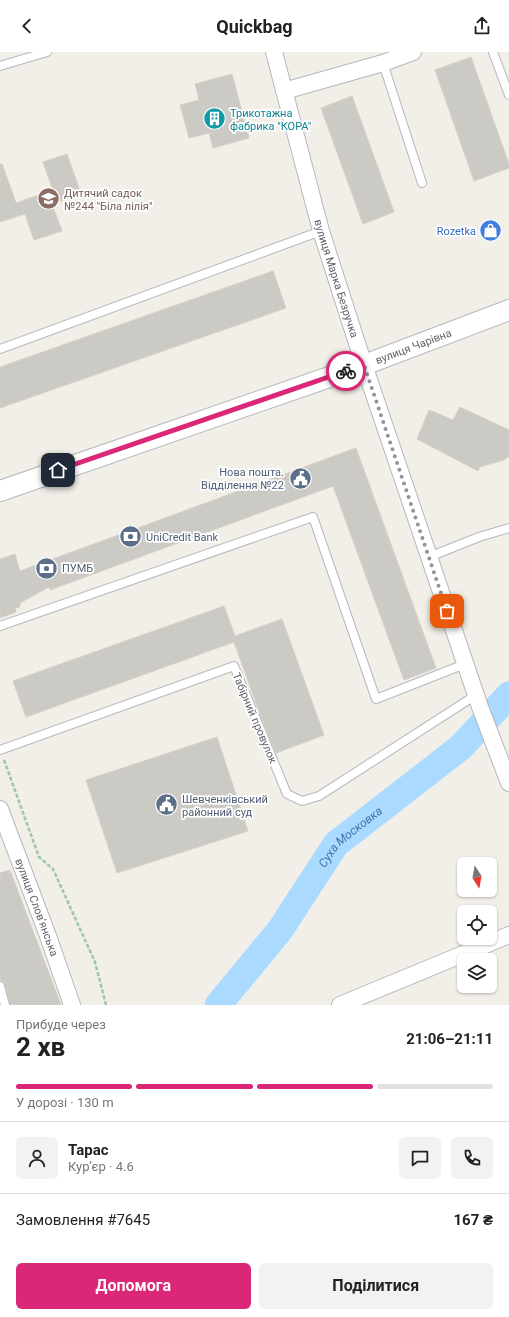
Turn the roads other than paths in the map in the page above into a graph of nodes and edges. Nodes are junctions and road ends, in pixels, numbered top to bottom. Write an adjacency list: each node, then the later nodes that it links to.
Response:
1 (47, 52): 6 (lane)
2 (274, 52): 7 (street, вулиця Марка Безручка)
3 (413, 52): 5 (street)
4 (493, 52): 8 (lane)
5 (383, 63): 7 (street); 9 (lane)
6 (0, 66)
7 (284, 91): 10 (street, вулиця Марка Безручка)
8 (509, 95)
9 (422, 183)
10 (321, 231): 12 (lane); 13 (street, вулиця Марка Безручка)
11 (509, 310): 13 (street, вулиця Чарівна)
12 (0, 349)
13 (364, 365): 14 (street, вулиця Чарівна); 16 (street, вулиця Марка Безручка)
14 (0, 491)
15 (509, 528): 16 (lane)
16 (429, 557): 18 (street, вулиця Марка Безручка)
17 (0, 626): 18 (lane)
18 (466, 664): 19 (street, вулиця Марка Безручка)
19 (478, 701): 20 (lane, Табірний провулок); 21 (street, вулиця Марка Безручка)
20 (0, 750)
21 (509, 783)
22 (0, 809): 26 (street, вулиця Слов’янська)
23 (509, 935): 27 (street)
24 (0, 986): 25 (lane)
25 (6, 1005)
26 (72, 1005)
27 (340, 1005)

